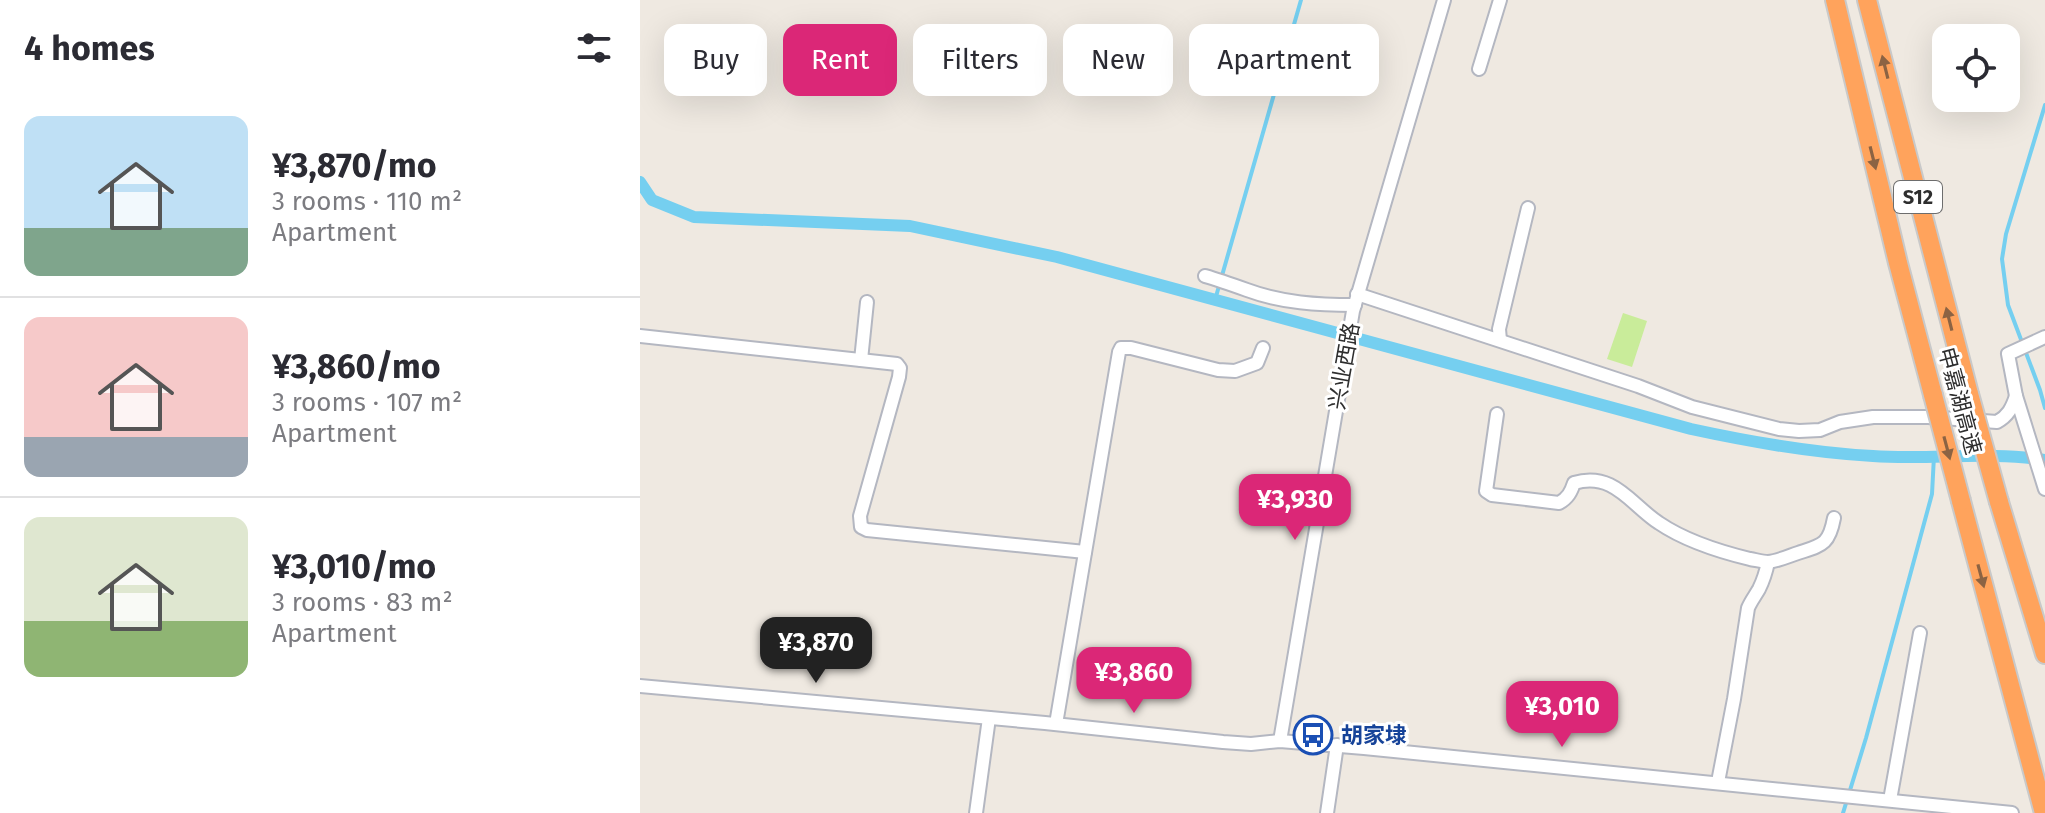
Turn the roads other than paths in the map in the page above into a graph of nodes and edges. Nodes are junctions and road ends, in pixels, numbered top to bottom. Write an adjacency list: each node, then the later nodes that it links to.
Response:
1 (1444, 0): 9 (street, 兴业西路)
2 (1500, 0): 5 (street)
3 (1835, 0): 33 (highway, 申嘉湖高速 / S12, one-way to 33, bridge)
4 (1867, 0): 22 (highway, 申嘉湖高速 / S12, one-way to 4, bridge)
5 (1479, 69)
6 (1528, 208): 12 (street)
7 (1205, 276): 9 (street)
8 (867, 302): 14 (street)
9 (1355, 303): 12 (street); 26 (street, 兴业西路)
10 (640, 336): 14 (street)
11 (2041, 339): 15 (street)
12 (1500, 340): 15 (street)
13 (1263, 348): 19 (street)
14 (861, 360): 19 (street)
15 (2016, 396): 17 (street)
16 (1497, 414): 20 (street)
17 (2044, 487)
18 (1834, 518): 20 (street)
19 (1085, 552): 25 (street)
20 (1768, 562): 28 (street)
21 (1920, 633): 29 (street)
22 (2045, 654)
23 (640, 686): 24 (street)
24 (989, 718): 25 (street); 30 (street)
25 (1056, 724): 26 (street)
26 (1280, 741): 27 (street)
27 (1337, 745): 28 (street); 31 (street)
28 (1718, 782): 29 (street)
29 (1890, 800): 32 (street)
30 (976, 813)
31 (1327, 813)
32 (2012, 813)
33 (2044, 813)

